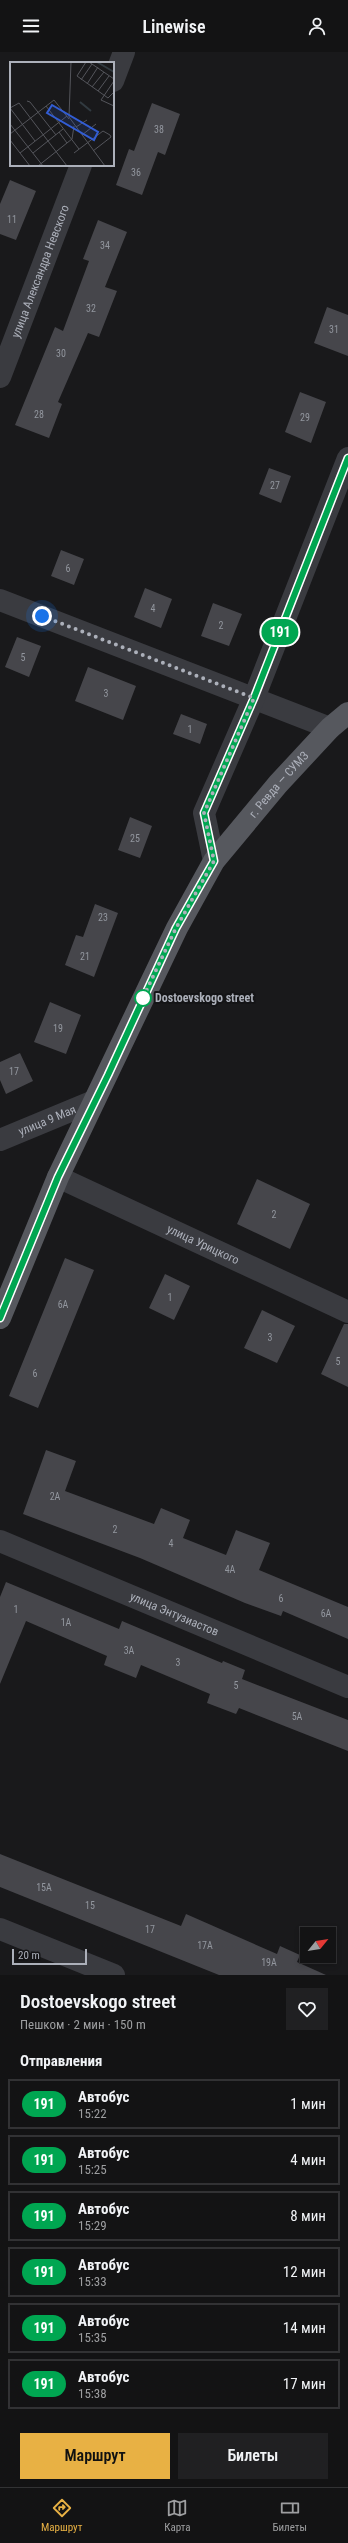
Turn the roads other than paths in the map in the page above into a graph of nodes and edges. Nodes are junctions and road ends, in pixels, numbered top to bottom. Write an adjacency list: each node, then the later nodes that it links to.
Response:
1 (124, 52): 2 (street)
2 (114, 78)
3 (81, 166): 4 (street, улица Александра Невского)
4 (0, 377)
5 (348, 458): 7 (street)
6 (0, 600): 7 (street)
7 (254, 698): 9 (street); 10 (street)
8 (348, 713): 9 (main road, г. Ревда — СУМЗ)
9 (330, 728): 10 (main road, г. Ревда — СУМЗ)
10 (214, 861): 11 (main road, г. Ревда — СУМЗ)
11 (94, 1101): 12 (street, улица 9 Мая); 13 (main road, г. Ревда — СУМЗ)
12 (0, 1140)
13 (58, 1177): 14 (street, улица Урицкого); 15 (main road, г. Ревда — СУМЗ)
14 (348, 1312)
15 (0, 1318)
16 (0, 1541): 17 (street, улица Энтузиастов)
17 (348, 1687)
18 (0, 1929): 19 (street)
19 (114, 1975)

